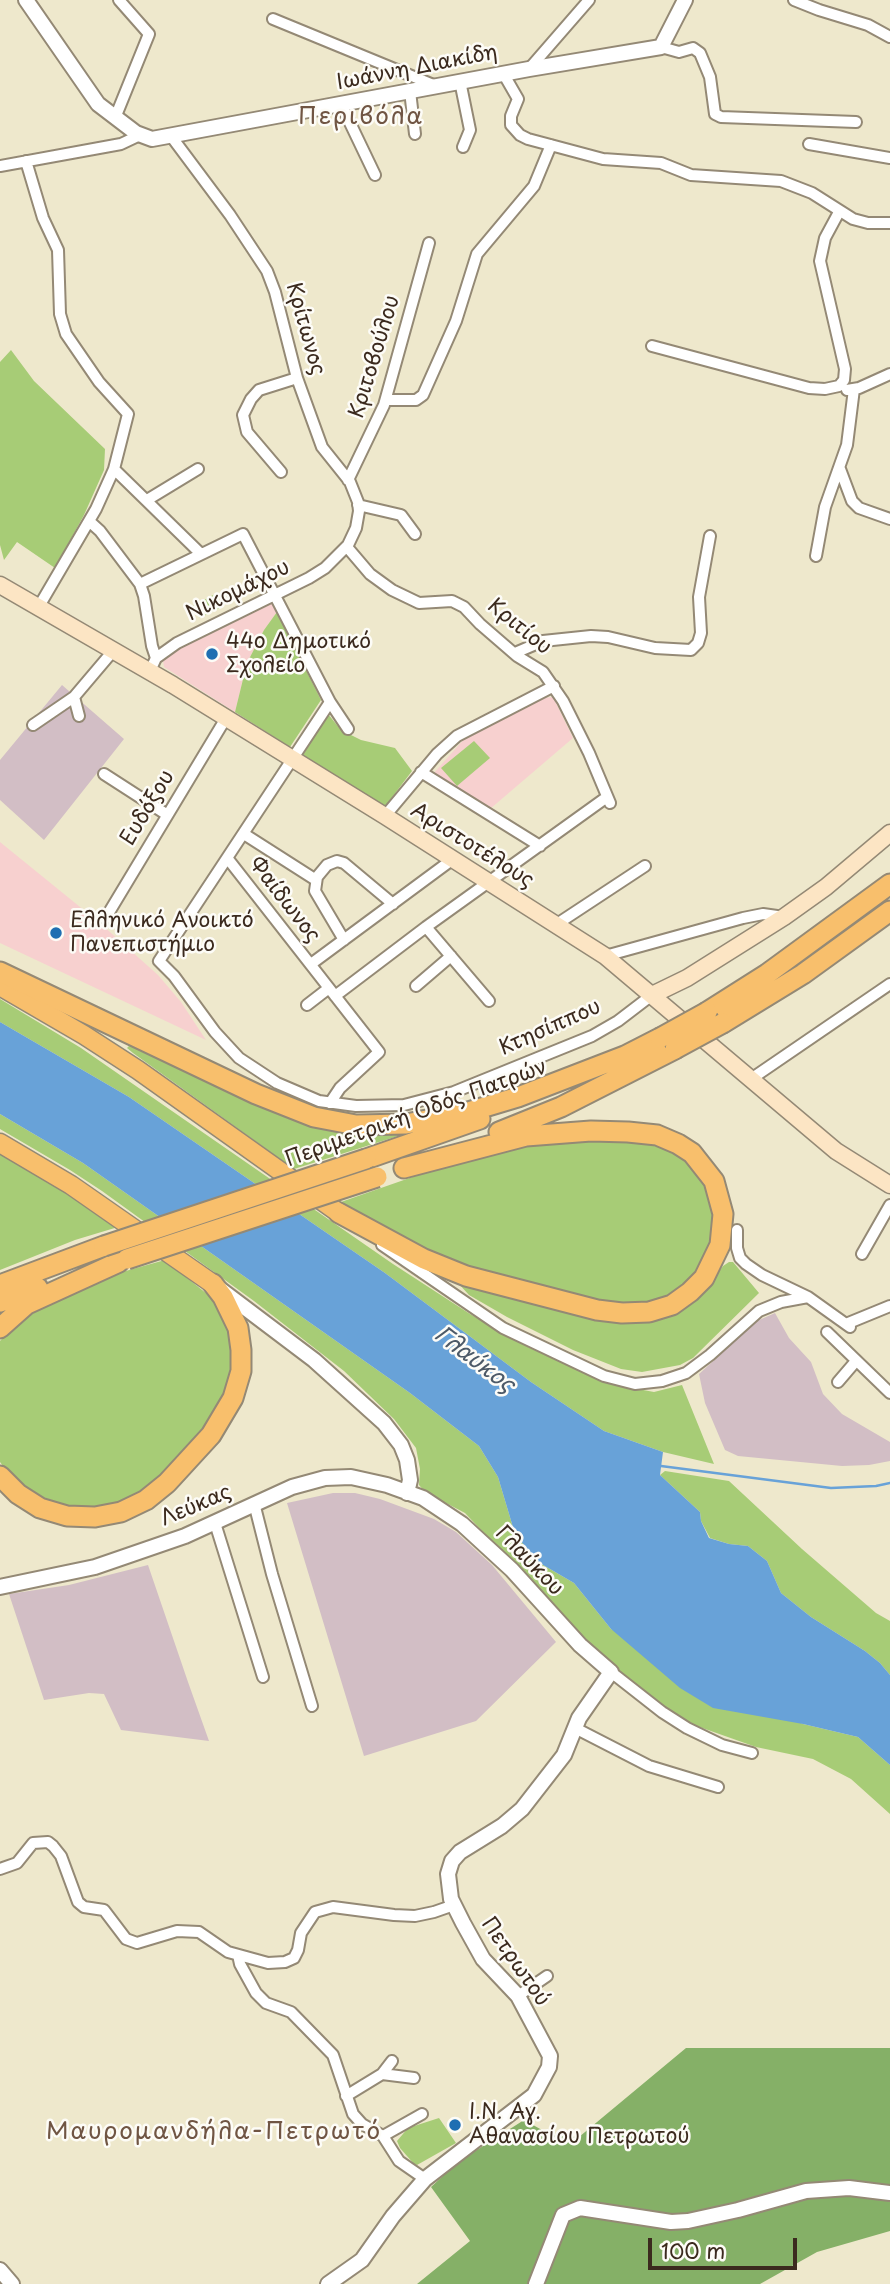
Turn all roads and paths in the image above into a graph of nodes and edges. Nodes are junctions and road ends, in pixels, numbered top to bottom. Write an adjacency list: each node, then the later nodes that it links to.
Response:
1 (26, 0): 15 (street)
2 (120, 0): 15 (street)
3 (685, 0): 8 (street)
4 (794, 0): 7 (street)
5 (583, 2): 9 (street)
6 (274, 19): 12 (street)
7 (890, 37)
8 (661, 47): 9 (street, Ιωάννη Διακίδη); 16 (street)
9 (529, 69): 10 (street, Ιωάννη Διακίδη)
10 (503, 73): 11 (street, Ιωάννη Διακίδη); 21 (street)
11 (460, 81): 12 (street, Ιωάννη Διακίδη); 22 (street)
12 (436, 86): 13 (street, Ιωάννη Διακίδη)
13 (410, 91): 14 (street, Ιωάννη Διακίδη); 17 (street)
14 (341, 104): 19 (street, Ιωάννη Διακίδη); 26 (street)
15 (115, 118): 18 (street)
16 (856, 122)
17 (415, 134)
18 (139, 135): 19 (street, Ιωάννη Διακίδη); 24 (street)
19 (171, 136): 32 (street, Κρίτωνος)
20 (809, 144): 23 (street)
21 (551, 145): 27 (street); 35 (street)
22 (463, 147)
23 (890, 158)
24 (26, 161): 25 (street); 36 (street)
25 (0, 166)
26 (375, 175)
27 (839, 212): 28 (street); 33 (street)
28 (890, 223)
29 (429, 243): 35 (street, Κριτοβούλου)
30 (652, 346): 33 (street)
31 (890, 374): 34 (street)
32 (297, 378): 39 (street); 40 (street, Κρίτωνος)
33 (842, 381): 34 (street)
34 (854, 389): 38 (street)
35 (386, 400): 40 (street, Κριτοβούλου)
36 (114, 469): 41 (street); 44 (street)
37 (198, 469): 41 (street)
38 (840, 469): 43 (street); 49 (street)
39 (281, 472)
40 (348, 480): 42 (street, Κρίτωνος)
41 (147, 500): 48 (street)
42 (358, 505): 45 (street); 47 (street)
43 (890, 519)
44 (89, 521): 50 (street); 53 (street)
45 (415, 534)
46 (710, 536): 55 (street)
47 (347, 547): 52 (street, Νικομάχου); 55 (street, Κριτίου)
48 (201, 554): 50 (street); 52 (street)
49 (816, 556)
50 (139, 584): 56 (street)
51 (0, 585): 53 (main road, Αριστοτέλους)
52 (275, 594): 56 (street, Νικομάχου); 59 (street)
53 (38, 608): 54 (main road, Αριστοτέλους)
54 (113, 651): 56 (main road, Αριστοτέλους); 58 (street)
55 (515, 653): 57 (street, Κριτίου)
56 (153, 664): 61 (main road, Αριστοτέλους)
57 (554, 686): 65 (street); 71 (street, Κριτίου)
58 (74, 697): 60 (street); 62 (street)
59 (330, 702): 63 (street); 64 (street)
60 (79, 716)
61 (226, 718): 64 (main road, Αριστοτέλους); 67 (street, Ευδόξου)
62 (33, 725)
63 (348, 729)
64 (293, 759): 68 (main road, Αριστοτέλους); 70 (street)
65 (421, 772): 68 (street); 71 (street)
66 (104, 774): 67 (street)
67 (166, 814): 81 (street, Ευδόξου)
68 (385, 816): 73 (main road, Αριστοτέλους)
69 (890, 833): 80 (main road, Κτησίππου)
70 (244, 834): 72 (street); 75 (street)
71 (540, 846): 76 (street)
72 (228, 859): 87 (street, Φαίδωνος); 98 (street, Φαίδωνος)
73 (453, 859): 76 (main road, Αριστοτέλους); 78 (street)
74 (645, 866): 82 (street)
75 (316, 880): 78 (street); 84 (street)
76 (490, 882): 82 (main road, Αριστοτέλους); 83 (street)
77 (890, 884): 96 (highway, Περιμετρική Οδός Πατρών)
78 (393, 904): 84 (street)
79 (890, 911): 96 (highway, Περιμετρική Οδός Πατρών)
80 (784, 917): 86 (street); 93 (main road, Κτησίππου)
81 (105, 919)
82 (557, 924): 86 (main road, Αριστοτέλους)
83 (426, 927): 85 (street); 92 (street)
84 (344, 940): 87 (street)
85 (451, 956): 91 (street); 94 (street)
86 (605, 956): 93 (main road, Αριστοτέλους)
87 (311, 964): 92 (street, Φαίδωνος)
88 (0, 972): 99 (highway)
89 (890, 984): 100 (street)
90 (0, 986): 106 (main road)
91 (416, 986)
92 (332, 992): 95 (street); 101 (street, Φαίδωνος)
93 (652, 995): 100 (main road, Αριστοτέλους); 101 (street, Κτησίππου)
94 (489, 1001)
95 (307, 1004)
96 (715, 1018): 97 (highway, Περιμετρική Οδός Πατρών, bridge)
97 (667, 1043): 99 (highway, Περιμετρική Οδός Πατρών); 103 (highway, Περιμετρική Οδός Πατρών)
98 (230, 1050): 101 (street, Κτησίππου)
99 (627, 1055): 111 (highway, Περιμετρική Οδός Πατρών, bridge)
100 (751, 1079): 104 (main road, Αριστοτέλους)
101 (330, 1103)
102 (0, 1143): 110 (main road)
103 (404, 1168): 106 (highway); 109 (highway, Περιμετρική Οδός Πατρών, bridge)
104 (890, 1185)
105 (890, 1205): 108 (street)
106 (339, 1213): 112 (street)
107 (737, 1230): 112 (street)
108 (862, 1254)
109 (123, 1260): 113 (highway, Περιμετρική Οδός Πατρών); 115 (highway)
110 (212, 1284): 120 (highway); 121 (street)
111 (0, 1285)
112 (808, 1297): 114 (street)
113 (0, 1302)
114 (890, 1306)
115 (0, 1328)
116 (827, 1332): 117 (street)
117 (856, 1361): 118 (street); 119 (street)
118 (838, 1382)
119 (890, 1393)
120 (0, 1476)
121 (407, 1493): 122 (street, Λεύκας); 125 (street, Γλαύκου)
122 (254, 1503): 123 (street, Λεύκας); 127 (street)
123 (215, 1523): 124 (street, Λεύκας); 126 (street)
124 (0, 1587)
125 (611, 1672): 128 (street, Πετρωτού); 129 (street)
126 (263, 1677)
127 (312, 1706)
128 (575, 1728): 130 (street); 132 (street, Πετρωτού)
129 (752, 1753)
130 (718, 1787)
131 (0, 1869): 133 (street)
132 (454, 1905): 133 (street); 135 (street, Πετρωτού)
133 (238, 1955): 139 (street)
134 (547, 1976): 135 (street)
135 (518, 1996): 142 (street, Πετρωτού)
136 (392, 2062): 137 (street)
137 (382, 2074): 138 (street); 139 (street)
138 (414, 2078)
139 (346, 2096): 141 (street)
140 (422, 2114): 141 (street)
141 (383, 2136): 142 (street)
142 (425, 2179): 146 (street, Πετρωτού)
143 (890, 2193): 147 (street)
144 (0, 2270): 145 (street)
145 (12, 2284)
146 (328, 2284)
147 (536, 2284)

